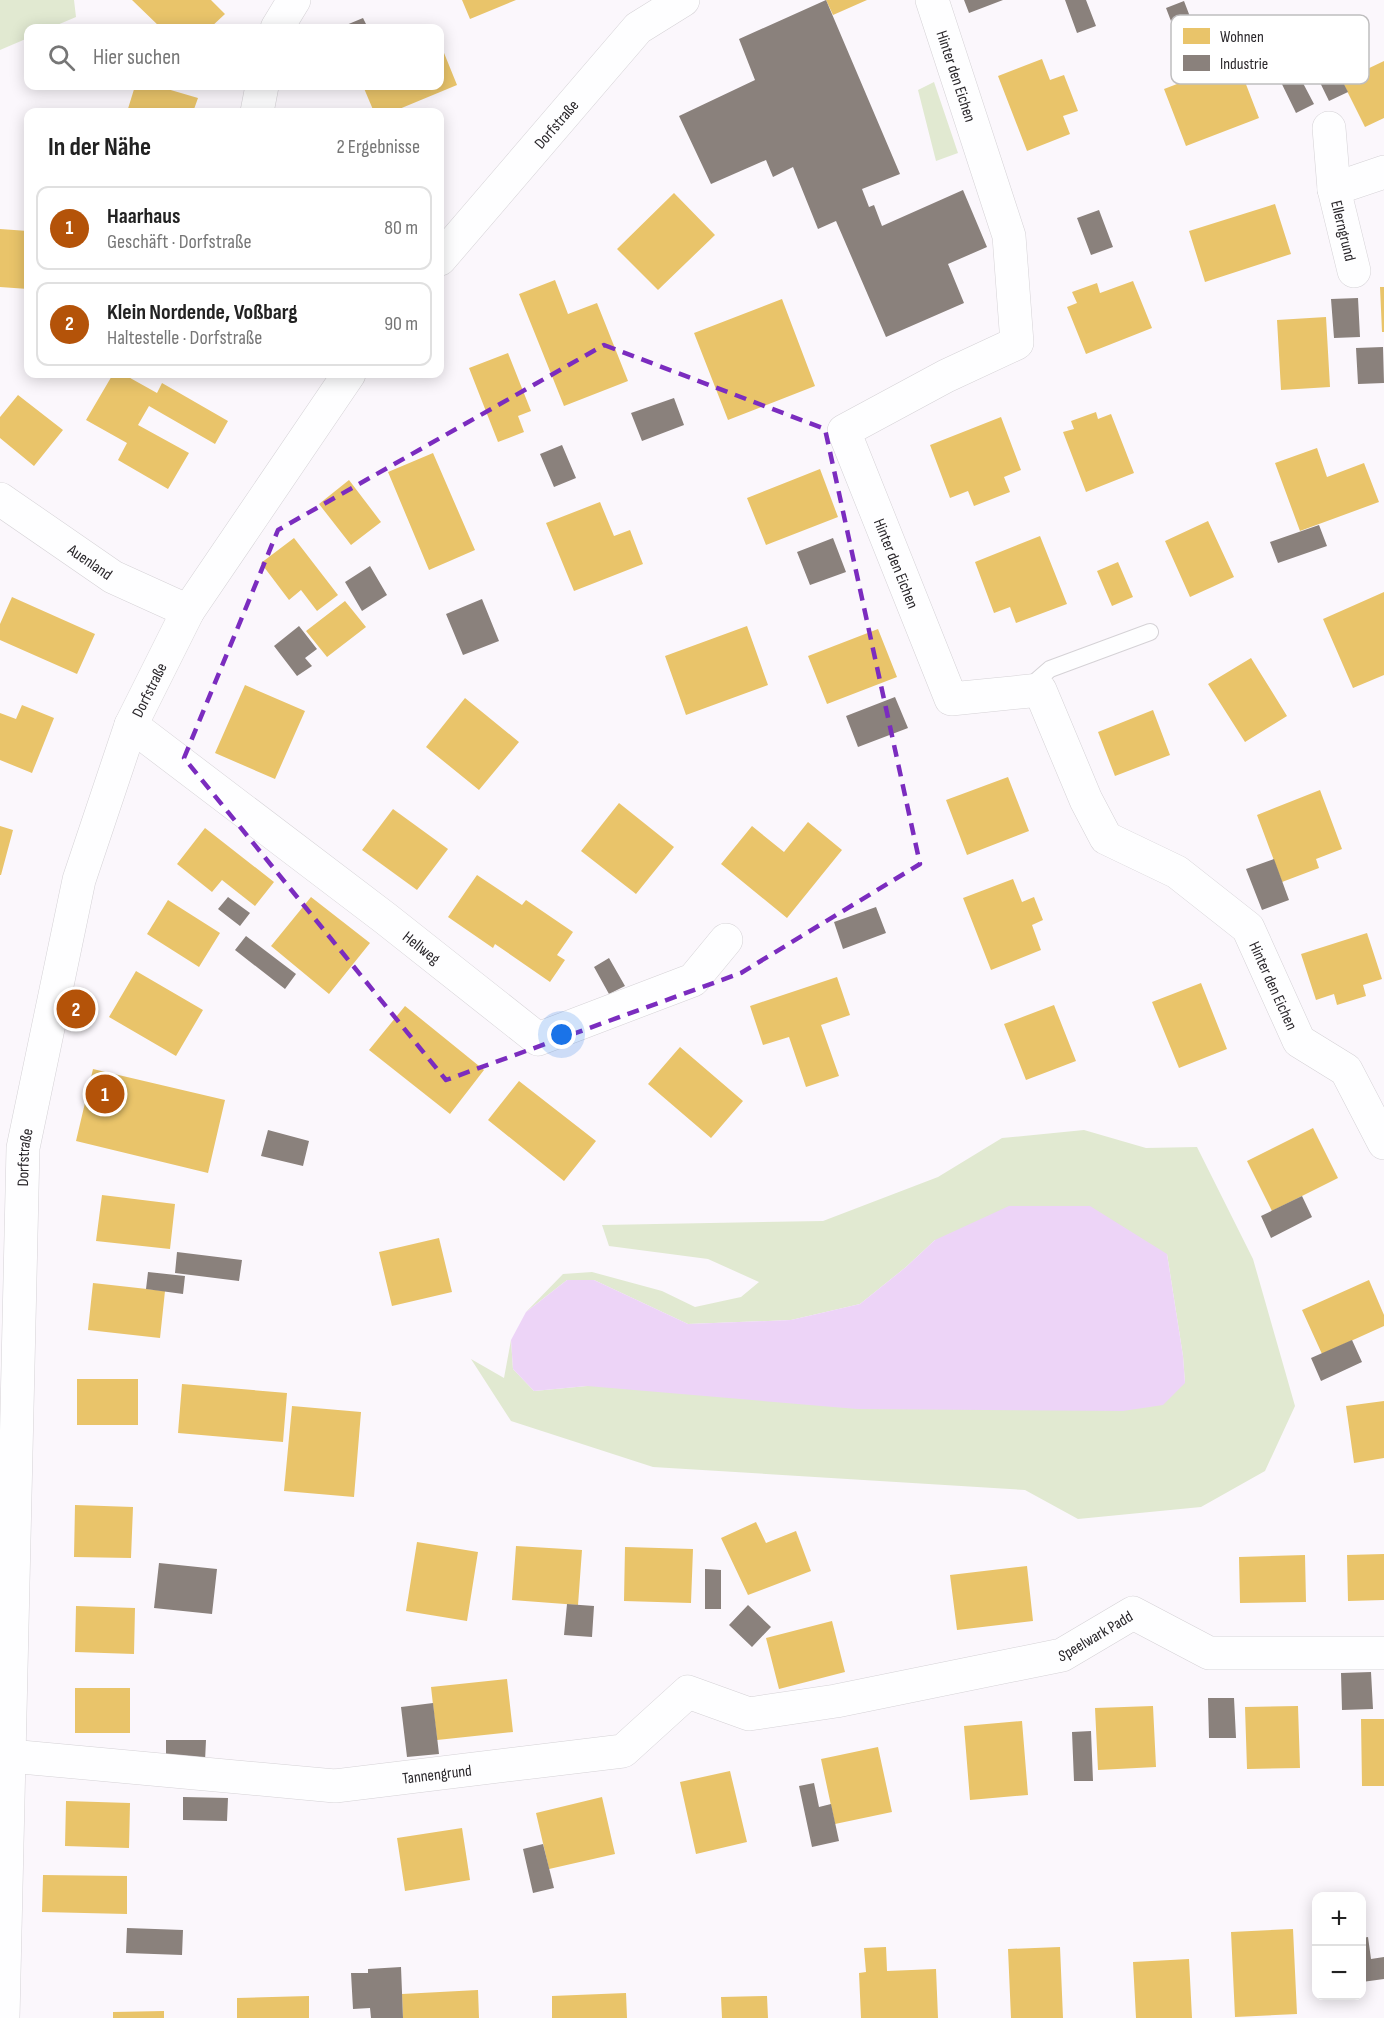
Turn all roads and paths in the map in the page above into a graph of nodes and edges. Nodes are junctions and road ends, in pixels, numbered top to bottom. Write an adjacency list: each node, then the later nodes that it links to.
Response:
1 (294, 0): 4 (street)
2 (682, 0): 10 (street, Dorfstraße)
3 (932, 0): 16 (street, Hinter den Eichen)
4 (279, 24)
5 (261, 90): 6 (street)
6 (258, 108)
7 (1329, 128): 9 (street, Ellerngrund)
8 (1384, 172): 9 (street, Ellerngrund)
9 (1334, 189): 11 (street, Ellerngrund)
10 (444, 254)
11 (1354, 271)
12 (346, 378): 14 (street, Dorfstraße)
13 (0, 499): 14 (street, Auenland)
14 (188, 611): 17 (street, Dorfstraße)
15 (1150, 632): 16 (lane)
16 (1024, 691): 19 (street, Hinter den Eichen)
17 (131, 725): 18 (street, Hellweg); 20 (street, Dorfstraße)
18 (726, 940)
19 (1384, 1143)
20 (11, 1155): 22 (street, Dorfstraße)
21 (1384, 1653): 23 (street, Speelwark Padd)
22 (5, 1689): 24 (street, Dorfstraße)
23 (836, 1701): 24 (street, Tannengrund)
24 (10, 1756): 25 (street, Dorfstraße)
25 (3, 2018)

